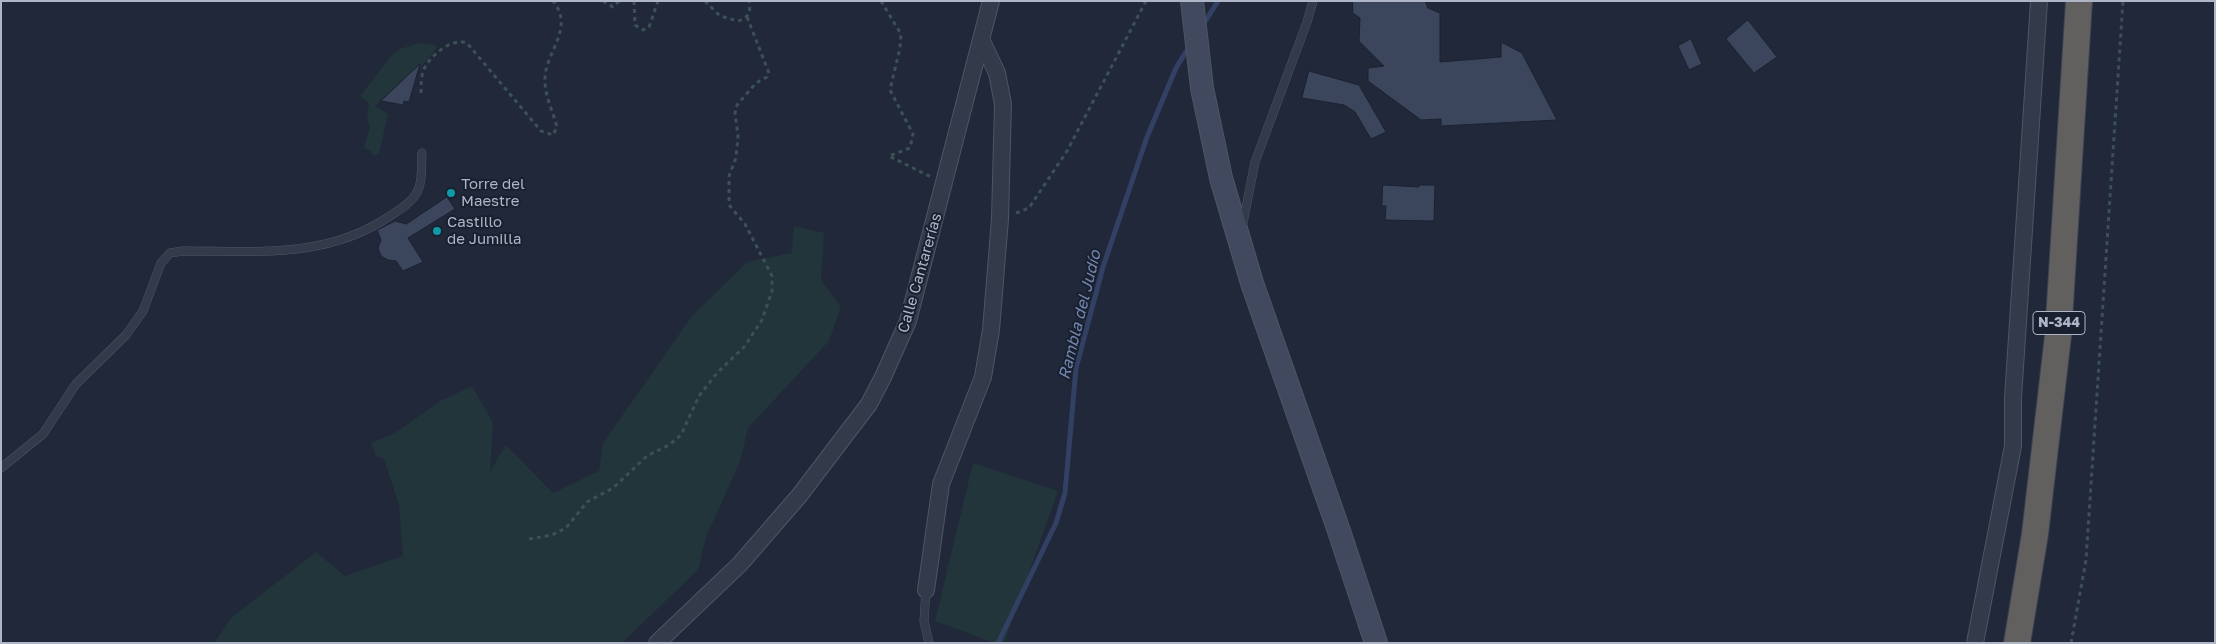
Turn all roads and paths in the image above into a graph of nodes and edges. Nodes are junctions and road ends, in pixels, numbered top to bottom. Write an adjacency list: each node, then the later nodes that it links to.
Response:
1 (553, 1): 18 (path)
2 (603, 1): 3 (path)
3 (619, 1)
4 (634, 1): 5 (path)
5 (658, 1)
6 (705, 1): 16 (path)
7 (748, 1): 16 (path)
8 (881, 1): 20 (path)
9 (990, 1): 17 (street, Calle Cantarerías)
10 (1146, 1): 21 (path)
11 (1192, 1): 22 (main road)
12 (1313, 1): 22 (lane)
13 (2039, 1): 29 (street)
14 (2079, 1): 30 (highway, N-344)
15 (2123, 1): 31 (path)
16 (748, 16): 24 (path)
17 (981, 38): 20 (street, Calle Cantarerías); 21 (street)
18 (421, 93)
19 (422, 153): 23 (lane)
20 (944, 184): 26 (street, Calle Cantarerías)
21 (1000, 219): 25 (street)
22 (1242, 250): 28 (main road)
23 (1, 468)
24 (529, 539)
25 (926, 590): 27 (lane)
26 (657, 643)
27 (929, 643)
28 (1376, 643)
29 (1975, 643)
30 (2017, 643)
31 (2071, 643)

